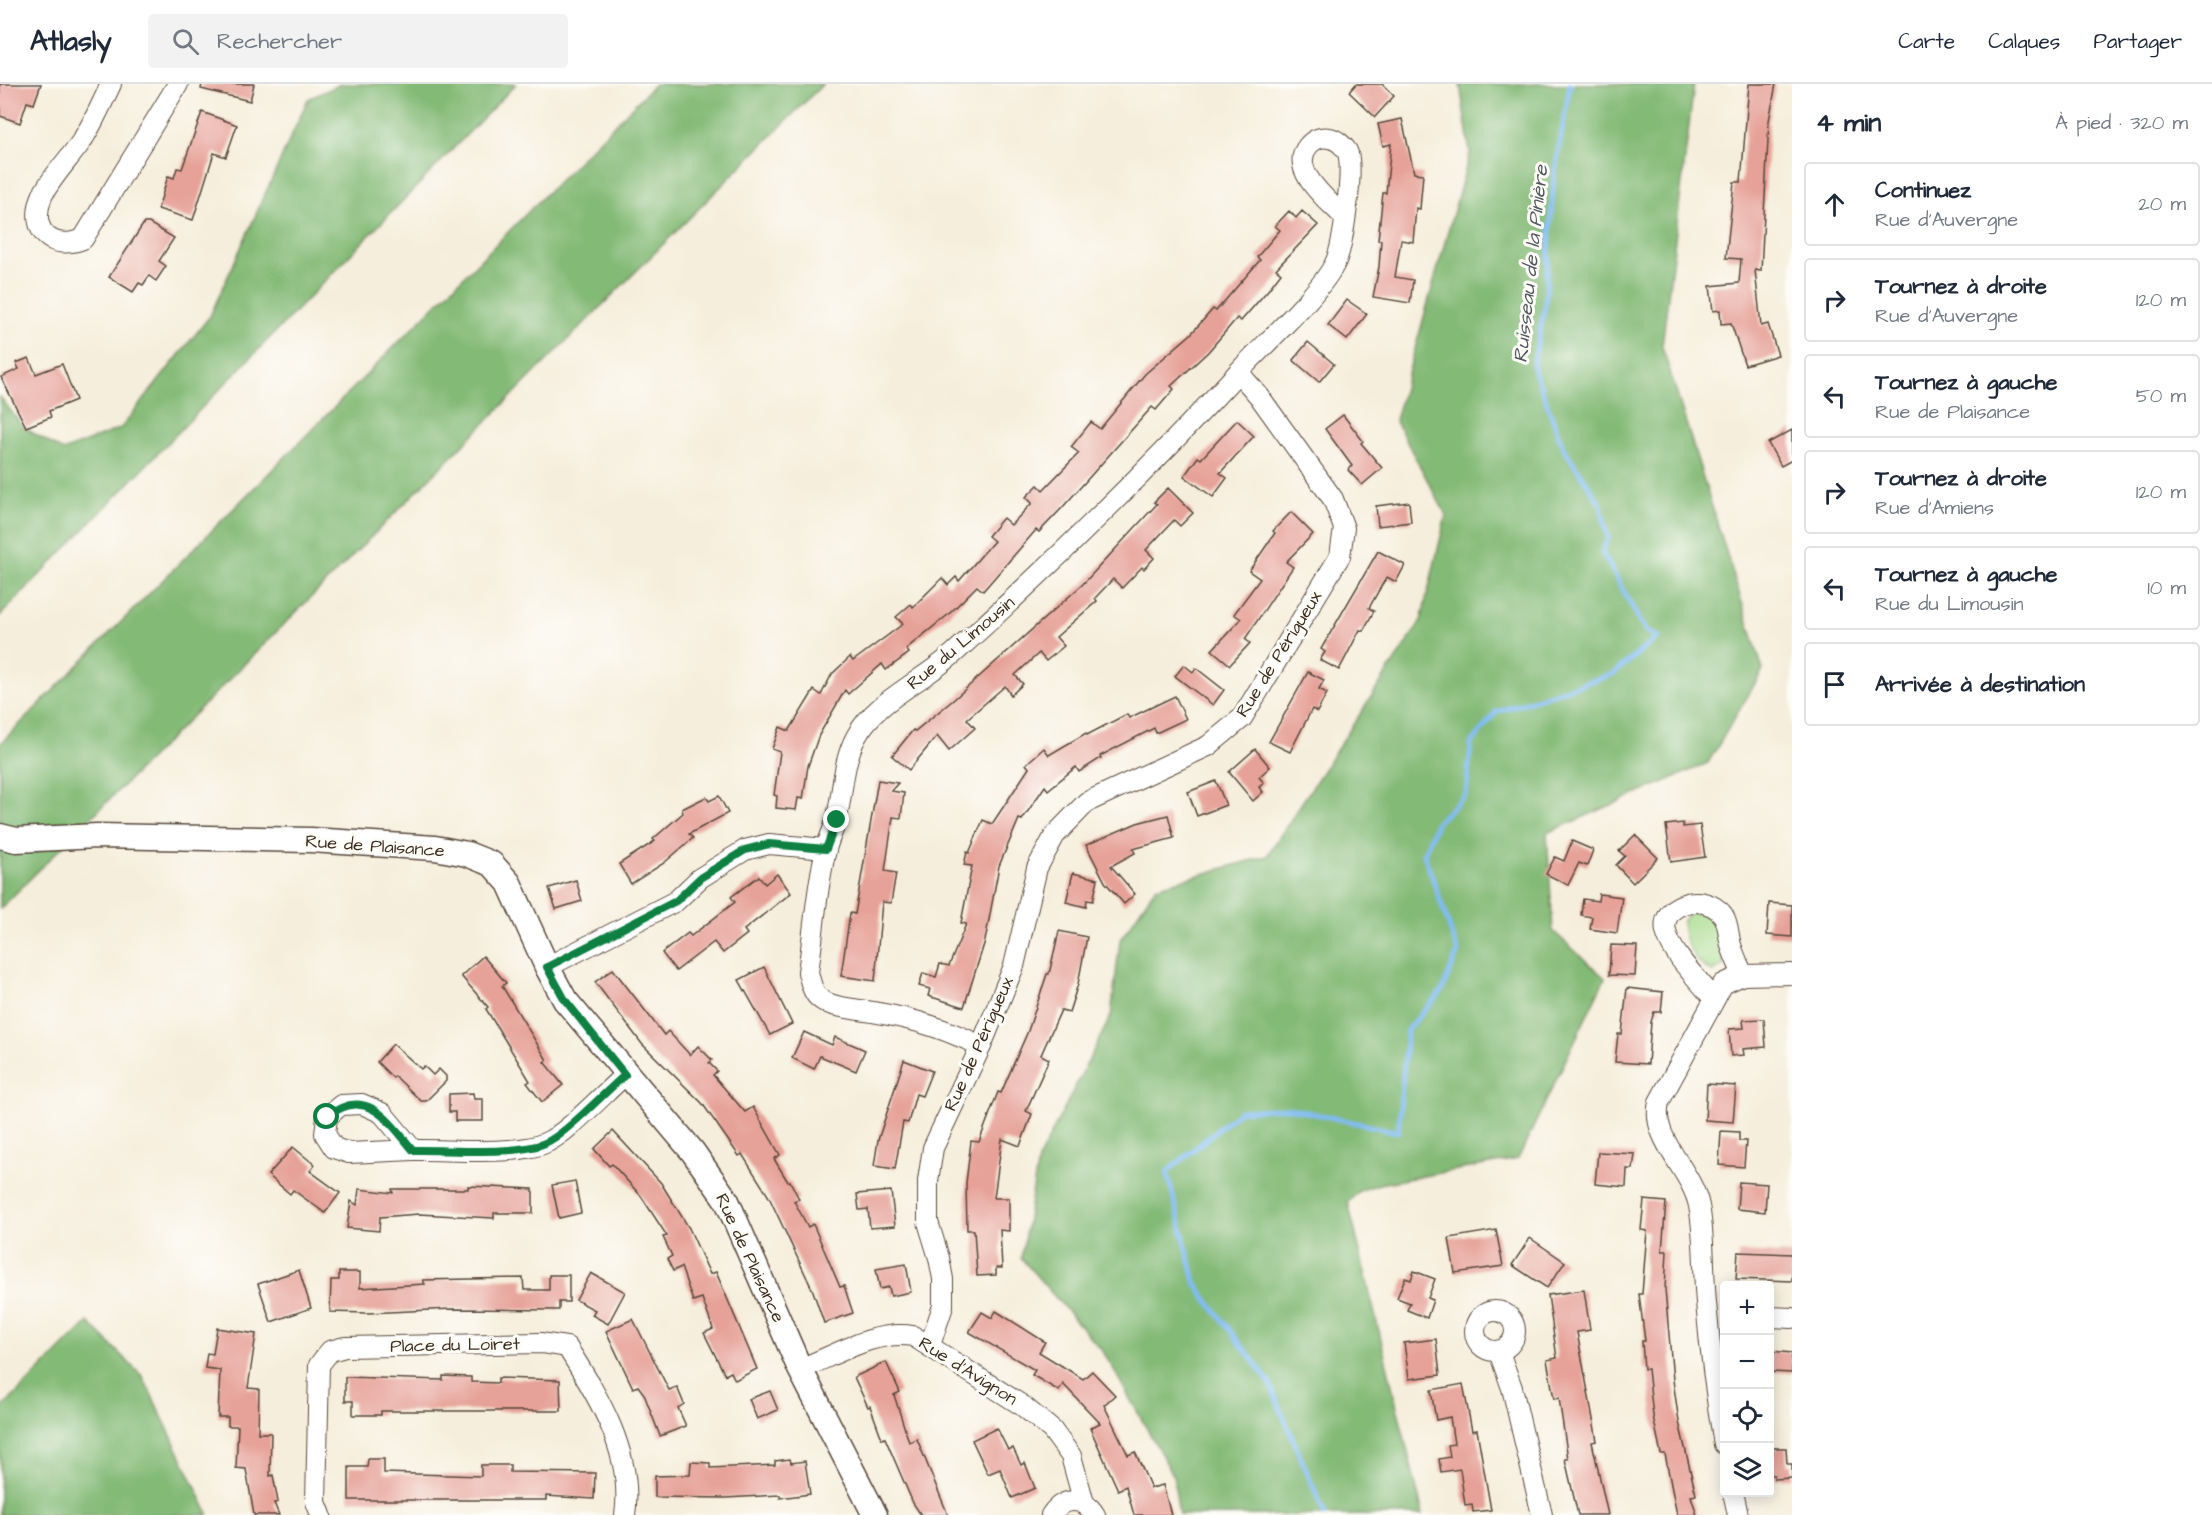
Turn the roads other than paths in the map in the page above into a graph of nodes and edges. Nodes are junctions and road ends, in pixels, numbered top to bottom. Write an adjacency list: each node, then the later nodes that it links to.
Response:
1 (111, 84): 2 (street)
2 (178, 84)
3 (1344, 217): 4 (street, Rue du Limousin)
4 (1239, 373): 6 (street, Rue du Limousin); 11 (street, Rue de Périgueux)
5 (0, 836): 7 (street, Rue de Plaisance)
6 (826, 849): 7 (street); 11 (street, Rue du Limousin)
7 (547, 967): 12 (street, Rue de Plaisance)
8 (1792, 974): 9 (street)
9 (1743, 975): 10 (street); 10 (street)
10 (1713, 998): 14 (street)
11 (981, 1046): 17 (street, Rue de Périgueux)
12 (625, 1075): 13 (street); 19 (street, Rue de Plaisance)
13 (413, 1150)
14 (1716, 1316): 20 (street)
15 (1774, 1317): 16 (street)
16 (1792, 1317)
17 (930, 1345): 19 (street, Rue d'Avignon); 22 (street, Rue d'Avignon)
18 (1499, 1352): 27 (street)
19 (800, 1369): 25 (street, Rue de Plaisance)
20 (1725, 1443)
21 (1734, 1497): 28 (street)
22 (1090, 1509): 26 (street, Rue d'Avignon)
23 (321, 1515): 24 (street, Place du Loiret)
24 (625, 1515)
25 (875, 1515)
26 (1051, 1515)
27 (1542, 1515)
28 (1738, 1515)

